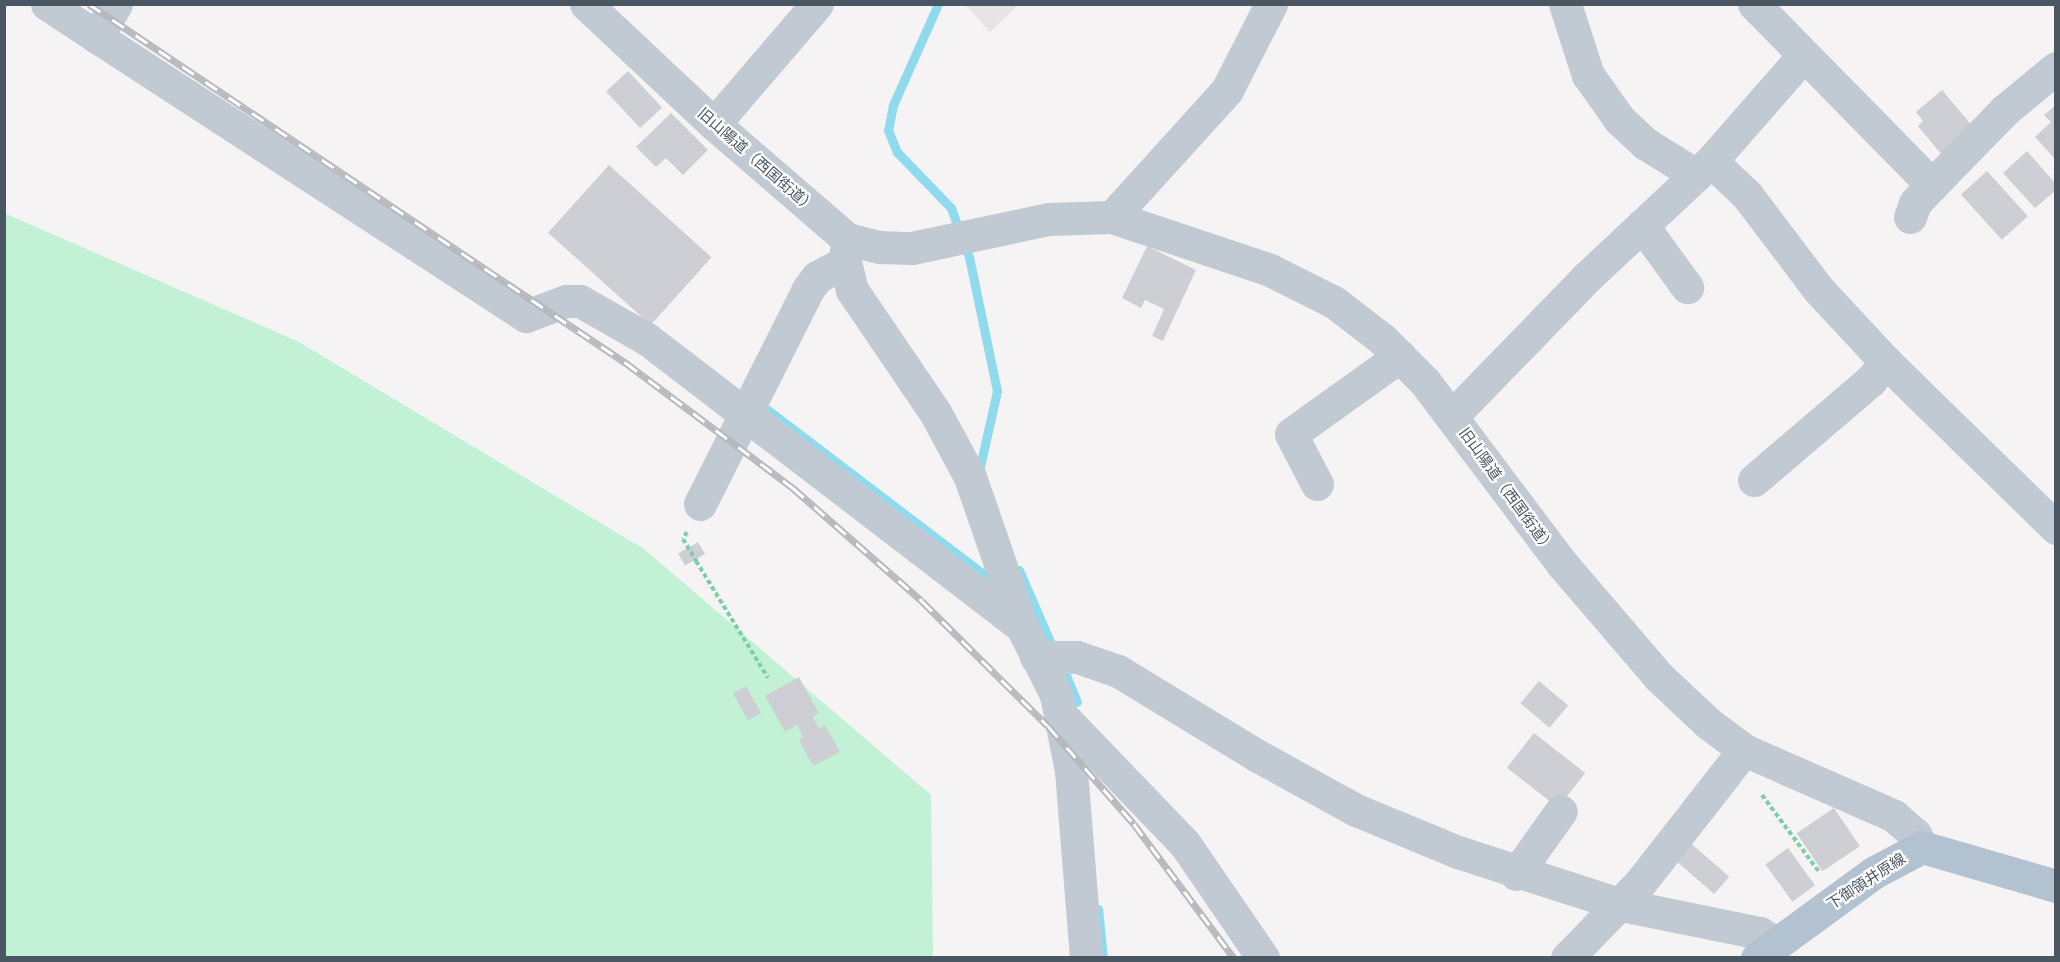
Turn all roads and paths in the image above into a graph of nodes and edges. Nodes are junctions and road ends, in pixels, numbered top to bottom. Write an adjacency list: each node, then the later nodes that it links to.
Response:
1 (47, 4): 8 (street)
2 (116, 4): 8 (street)
3 (586, 4): 11 (street, 旧山陽道（西国街道）)
4 (817, 4): 11 (street)
5 (1271, 4): 14 (street)
6 (1565, 4): 12 (street)
7 (1754, 4): 9 (street)
8 (97, 37): 21 (street)
9 (1803, 56): 12 (street); 13 (street)
10 (2055, 68): 13 (street)
11 (714, 124): 17 (street, 旧山陽道（西国街道）)
12 (1703, 168): 16 (street); 20 (street)
13 (1932, 185): 15 (street)
14 (1112, 217): 17 (street, 旧山陽道（西国街道）); 19 (street, 旧山陽道（西国街道）)
15 (1910, 217)
16 (1642, 225): 18 (street); 22 (street)
17 (846, 250): 21 (street); 28 (street)
18 (1687, 287)
19 (1400, 356): 22 (street, 旧山陽道（西国街道）); 24 (street)
20 (1886, 362): 23 (street); 26 (street)
21 (746, 412): 25 (street); 28 (street)
22 (1453, 415): 32 (street, 旧山陽道（西国街道）)
23 (1754, 480)
24 (1317, 484)
25 (700, 504)
26 (2055, 528)
27 (687, 546): 30 (path)
28 (1022, 627): 29 (street)
29 (1050, 657): 31 (street); 35 (street)
30 (768, 678)
31 (1060, 714): 40 (street); 41 (street)
32 (1744, 750): 34 (street, 旧山陽道（西国街道）); 37 (path); 38 (street)
33 (1561, 811): 35 (street)
34 (1922, 847): 36 (main road, 下御領井原線); 37 (main road, 下御領井原線)
35 (1516, 874): 38 (street)
36 (2055, 886)
37 (1838, 898): 39 (main road, 下御領井原線)
38 (1622, 905): 39 (street); 42 (street)
39 (1766, 950)
40 (1086, 957)
41 (1263, 957)
42 (1567, 957)

